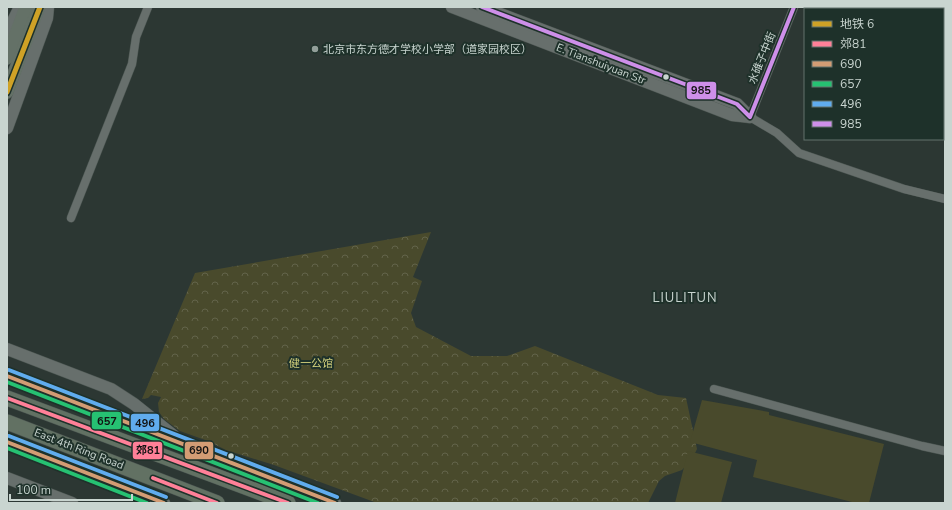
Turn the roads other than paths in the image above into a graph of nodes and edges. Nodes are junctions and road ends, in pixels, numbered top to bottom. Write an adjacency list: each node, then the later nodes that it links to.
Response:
1 (20, 7): 9 (street)
2 (26, 7): 10 (main road)
3 (39, 7): 11 (main road)
4 (48, 7): 13 (street)
5 (148, 7): 15 (street)
6 (452, 7): 12 (street, E. Tianshuiyuan Str)
7 (482, 7): 12 (street, E. Tianshuiyuan Str)
8 (794, 7): 12 (street, 水碓子中街)
9 (7, 33)
10 (7, 58)
11 (7, 92)
12 (750, 117): 14 (street, E. Tianshuiyuan Str)
13 (7, 128)
14 (945, 199)
15 (71, 218)
16 (7, 349): 22 (street)
17 (7, 376): 22 (street)
18 (714, 389): 23 (street)
19 (7, 398): 30 (highway, East 4th Ring Road)
20 (7, 422): 29 (highway, East 4th Ring Road)
21 (7, 442): 26 (street)
22 (182, 443): 24 (street)
23 (945, 451)
24 (235, 465): 31 (highway); 32 (street)
25 (7, 478): 27 (street)
26 (162, 502): 28 (street)
27 (72, 503)
28 (145, 503)
29 (217, 503)
30 (288, 503)
31 (298, 503)
32 (335, 503)

